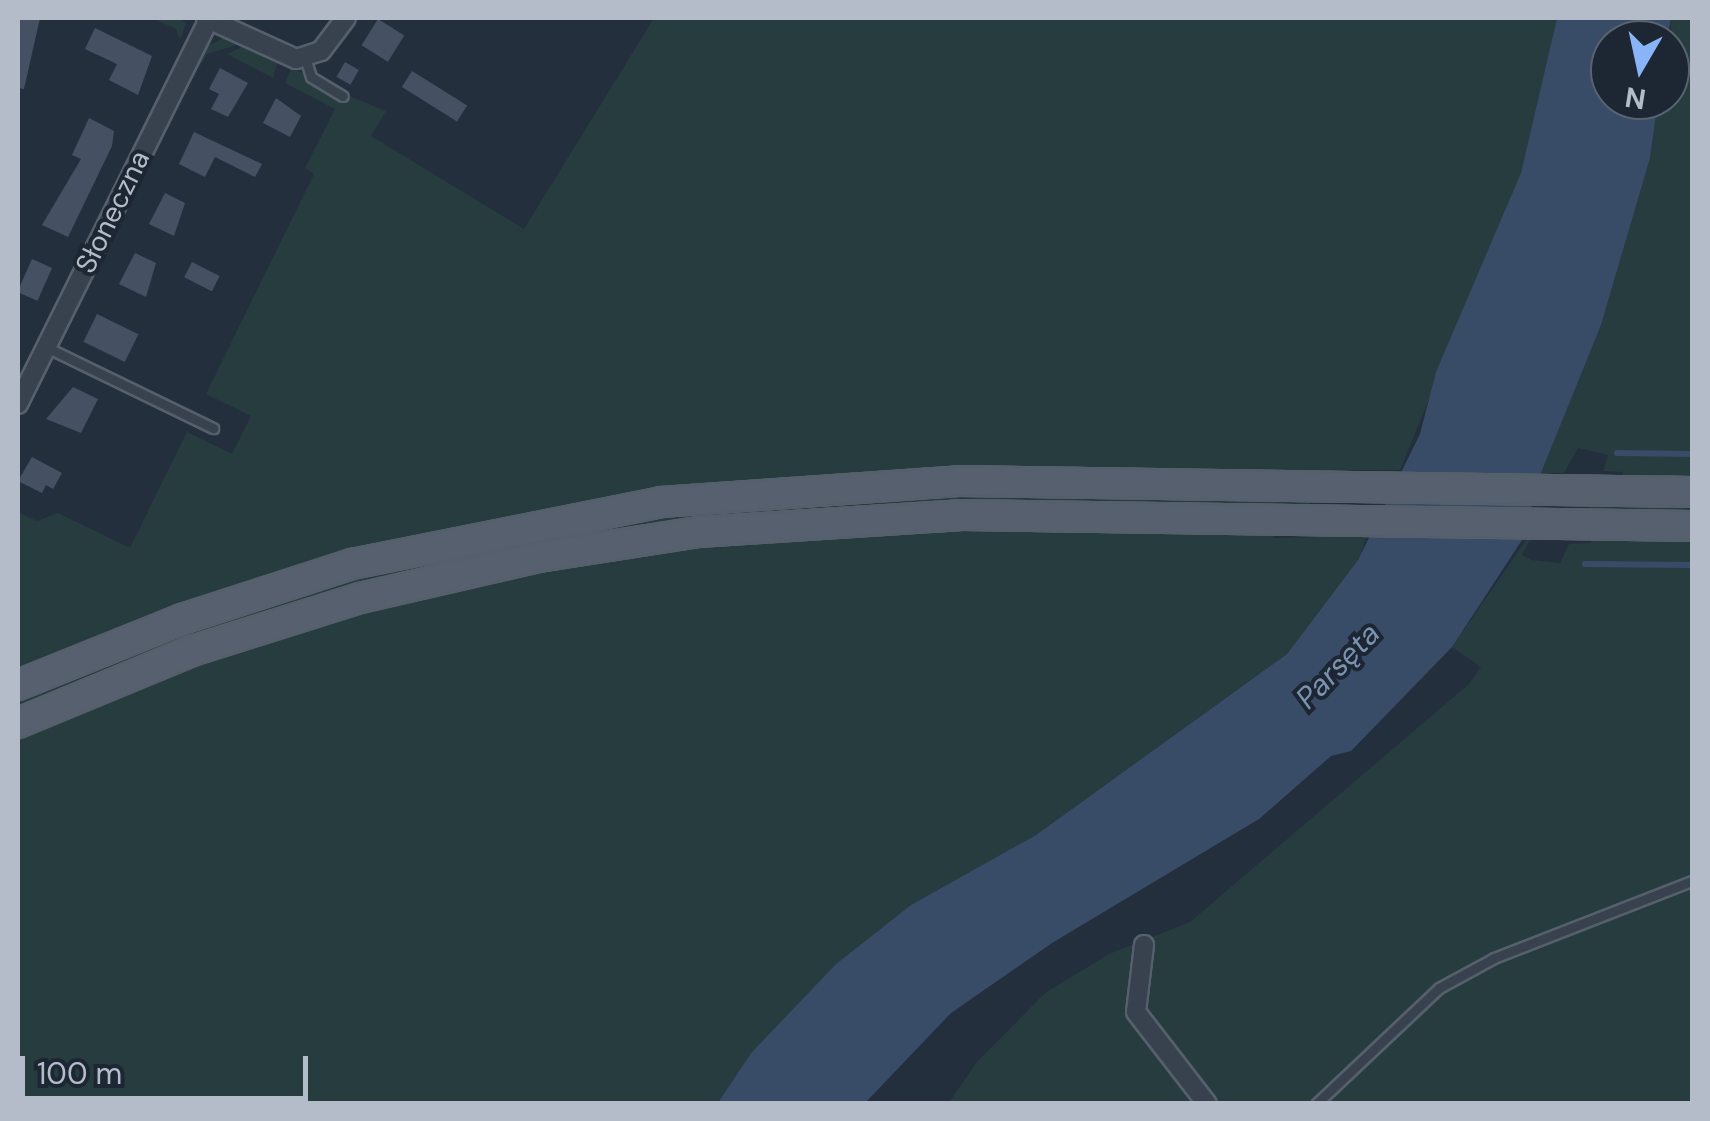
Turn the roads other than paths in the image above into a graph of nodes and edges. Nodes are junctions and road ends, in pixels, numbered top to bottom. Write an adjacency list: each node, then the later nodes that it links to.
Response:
1 (207, 18): 3 (street); 5 (street, Słoneczna)
2 (346, 18): 3 (street)
3 (305, 58): 4 (lane)
4 (343, 96)
5 (46, 347): 6 (street, Słoneczna); 7 (lane)
6 (18, 404)
7 (213, 428)
8 (1692, 492): 10 (main road)
9 (1692, 526): 11 (main road)
10 (18, 685)
11 (18, 723)
12 (1692, 881): 15 (lane)
13 (1144, 946): 14 (street)
14 (1207, 1104)
15 (1316, 1104)

